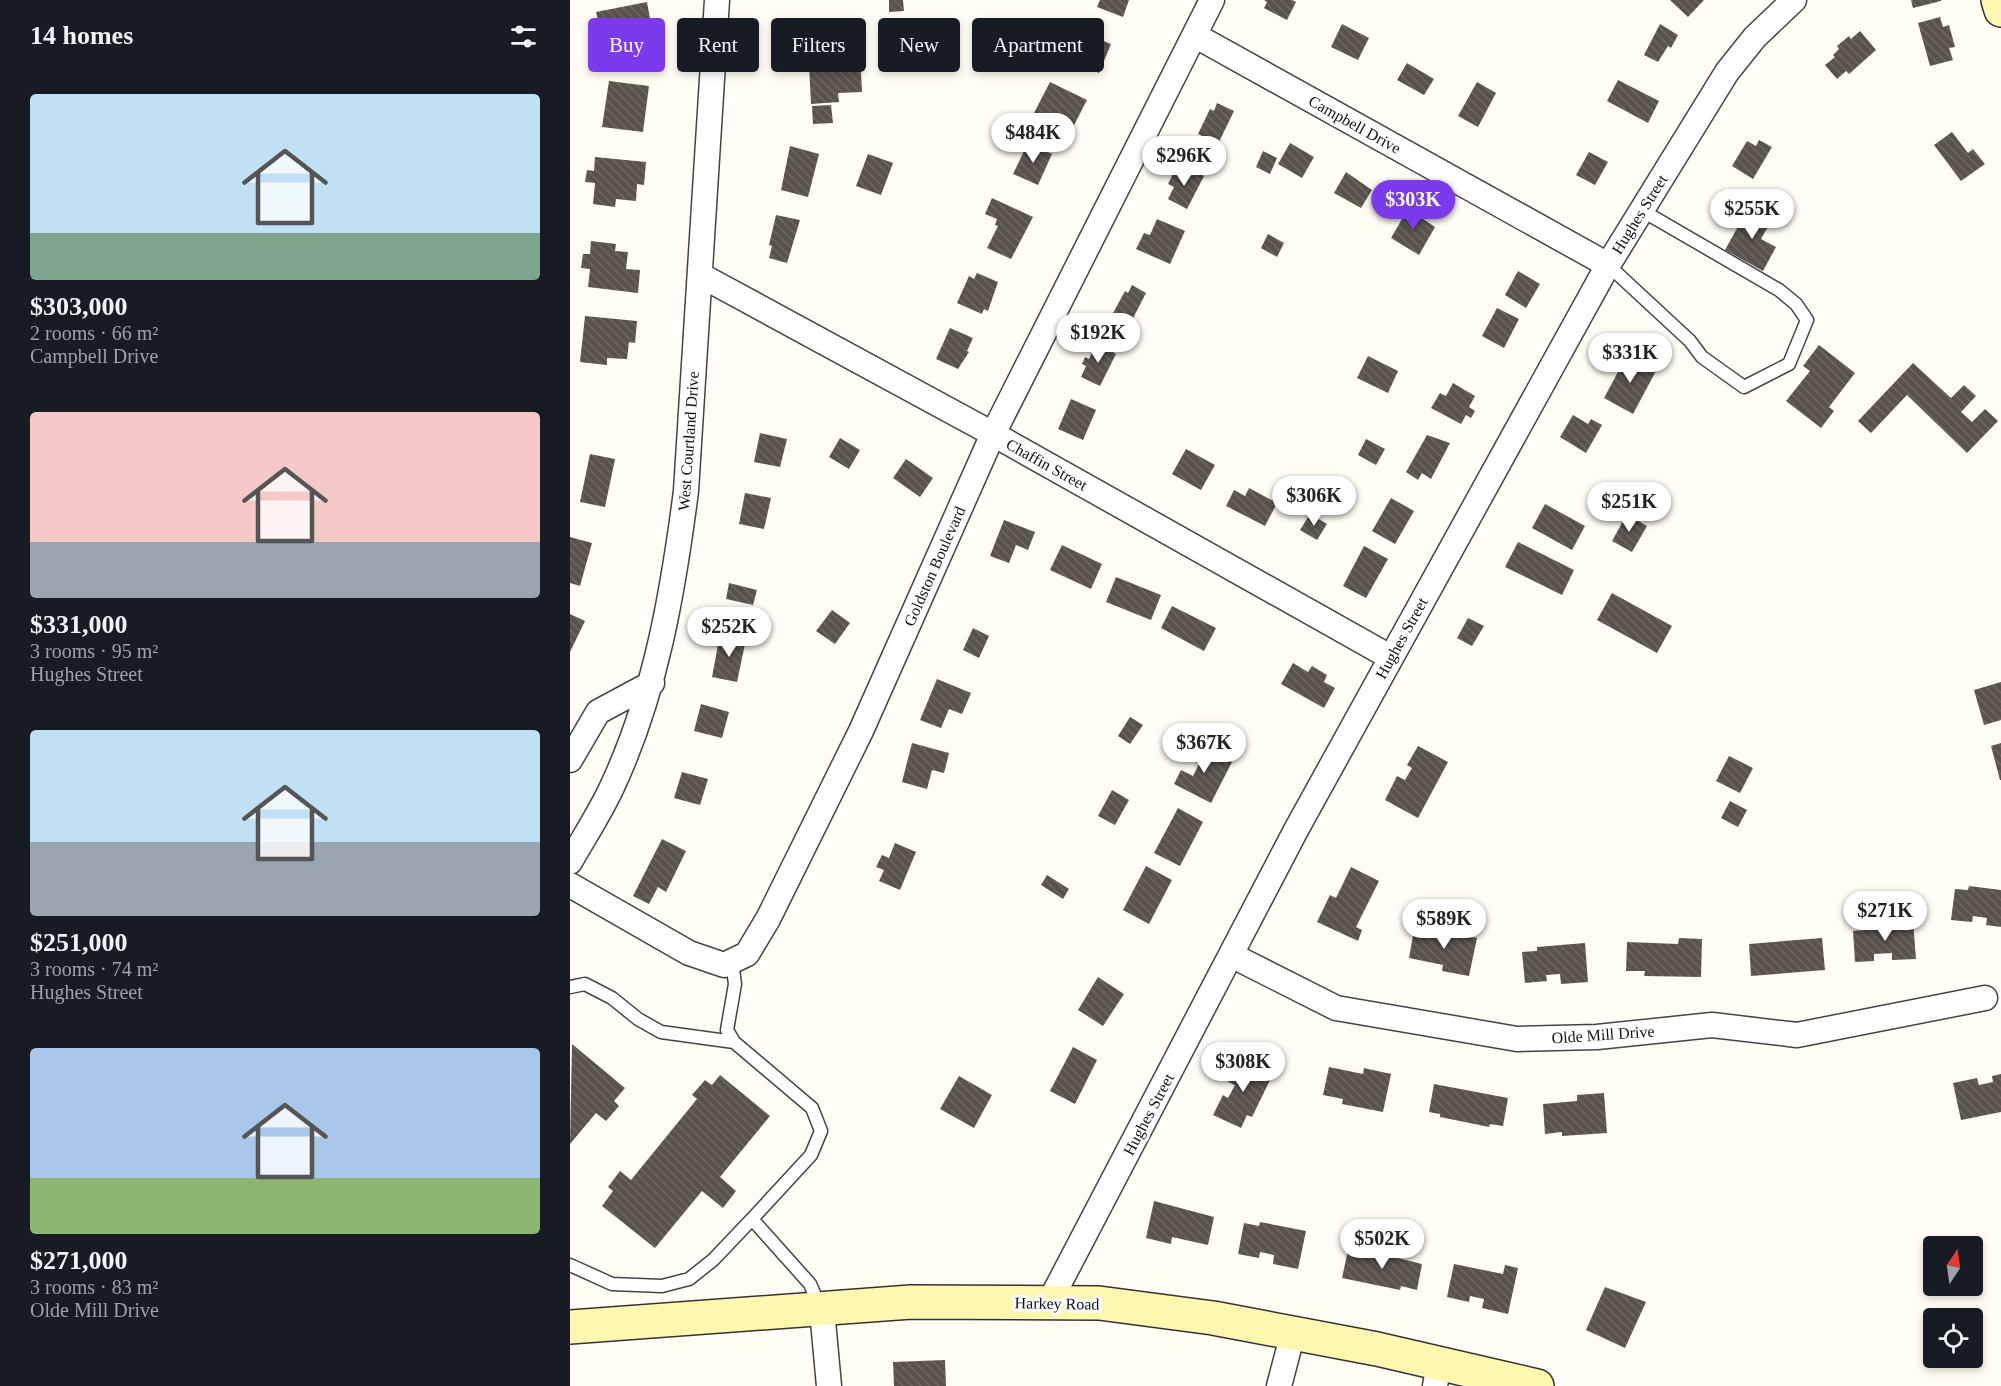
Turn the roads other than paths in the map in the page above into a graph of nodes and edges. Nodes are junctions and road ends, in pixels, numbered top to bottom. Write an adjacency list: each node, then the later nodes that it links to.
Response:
1 (717, 0): 9 (street, West Courtland Drive)
2 (1212, 0): 6 (street, Goldston Boulevard)
3 (1794, 0): 7 (street, Hughes Street)
4 (1998, 0): 5 (street)
5 (2001, 10)
6 (1196, 36): 8 (street, Campbell Drive); 10 (street, Goldston Boulevard)
7 (1641, 210): 8 (street, Hughes Street); 8 (lane)
8 (1608, 265): 11 (street, Hughes Street)
9 (702, 276): 10 (street, Chaffin Street); 12 (street, West Courtland Drive)
10 (993, 434): 11 (street, Chaffin Street); 17 (street, Goldston Boulevard)
11 (1390, 657): 16 (street, Hughes Street)
12 (652, 683): 13 (street); 14 (street, West Courtland Drive)
13 (570, 760)
14 (570, 862)
15 (570, 885): 17 (street)
16 (1231, 956): 19 (street, Olde Mill Drive); 23 (street, Hughes Street)
17 (732, 962): 20 (lane)
18 (570, 987): 20 (lane)
19 (1985, 998)
20 (734, 1042): 21 (lane)
21 (752, 1219): 22 (lane); 24 (lane)
22 (570, 1265)
23 (1050, 1301): 24 (street, Harkey Road); 26 (street, Harkey Road)
24 (822, 1310): 25 (street, Harkey Road); 28 (street)
25 (570, 1327)
26 (1293, 1333): 27 (street, Harkey Road); 29 (street)
27 (1437, 1374): 30 (street, Harkey Road)
28 (829, 1386)
29 (1279, 1386)
30 (1537, 1386)

